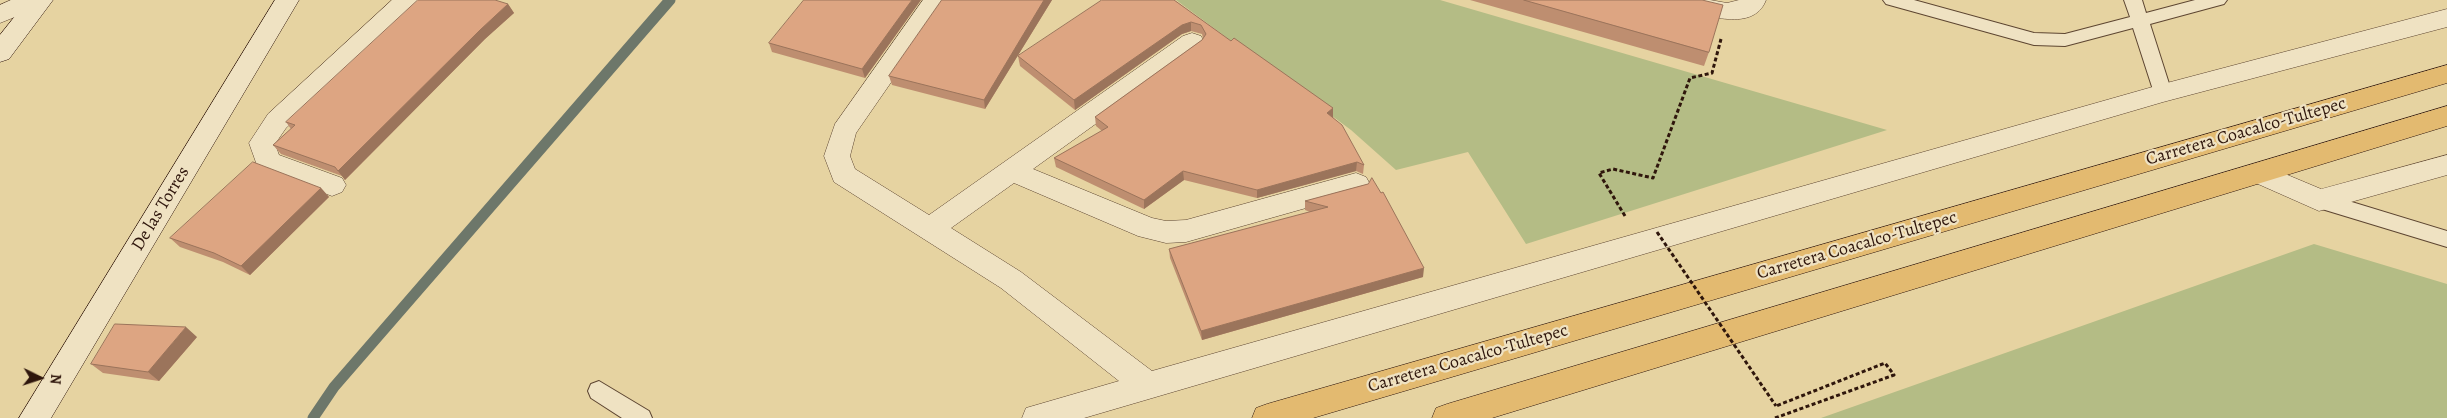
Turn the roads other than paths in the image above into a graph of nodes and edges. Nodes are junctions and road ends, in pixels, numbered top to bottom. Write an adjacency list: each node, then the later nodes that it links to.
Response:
1 (33, 0): 11 (street)
2 (41, 0): 15 (street)
3 (287, 0): 29 (street, De las Torres)
4 (407, 0): 23 (street)
5 (936, 0): 25 (street)
6 (1682, 0): 10 (street)
7 (1892, 0): 13 (lane)
8 (2133, 0): 13 (lane)
9 (2218, 0): 13 (lane)
10 (1741, 8)
11 (0, 14)
12 (2447, 18): 17 (street)
13 (2140, 20): 17 (lane)
14 (1192, 42): 20 (street)
15 (0, 54)
16 (2447, 74): 32 (main road, Carretera Coacalco-Tultepec)
17 (2163, 93): 27 (street)
18 (2447, 116): 21 (main road)
19 (2447, 165): 24 (street)
20 (1011, 171): 22 (street); 25 (street)
21 (2259, 173): 24 (street); 33 (main road)
22 (1356, 184)
23 (332, 185)
24 (2319, 200): 26 (lane)
25 (931, 228): 27 (street)
26 (2447, 239)
27 (1147, 385): 31 (street)
28 (599, 391): 30 (lane)
29 (34, 418)
30 (641, 418)
31 (1037, 418)
32 (1267, 418)
33 (1447, 418)

